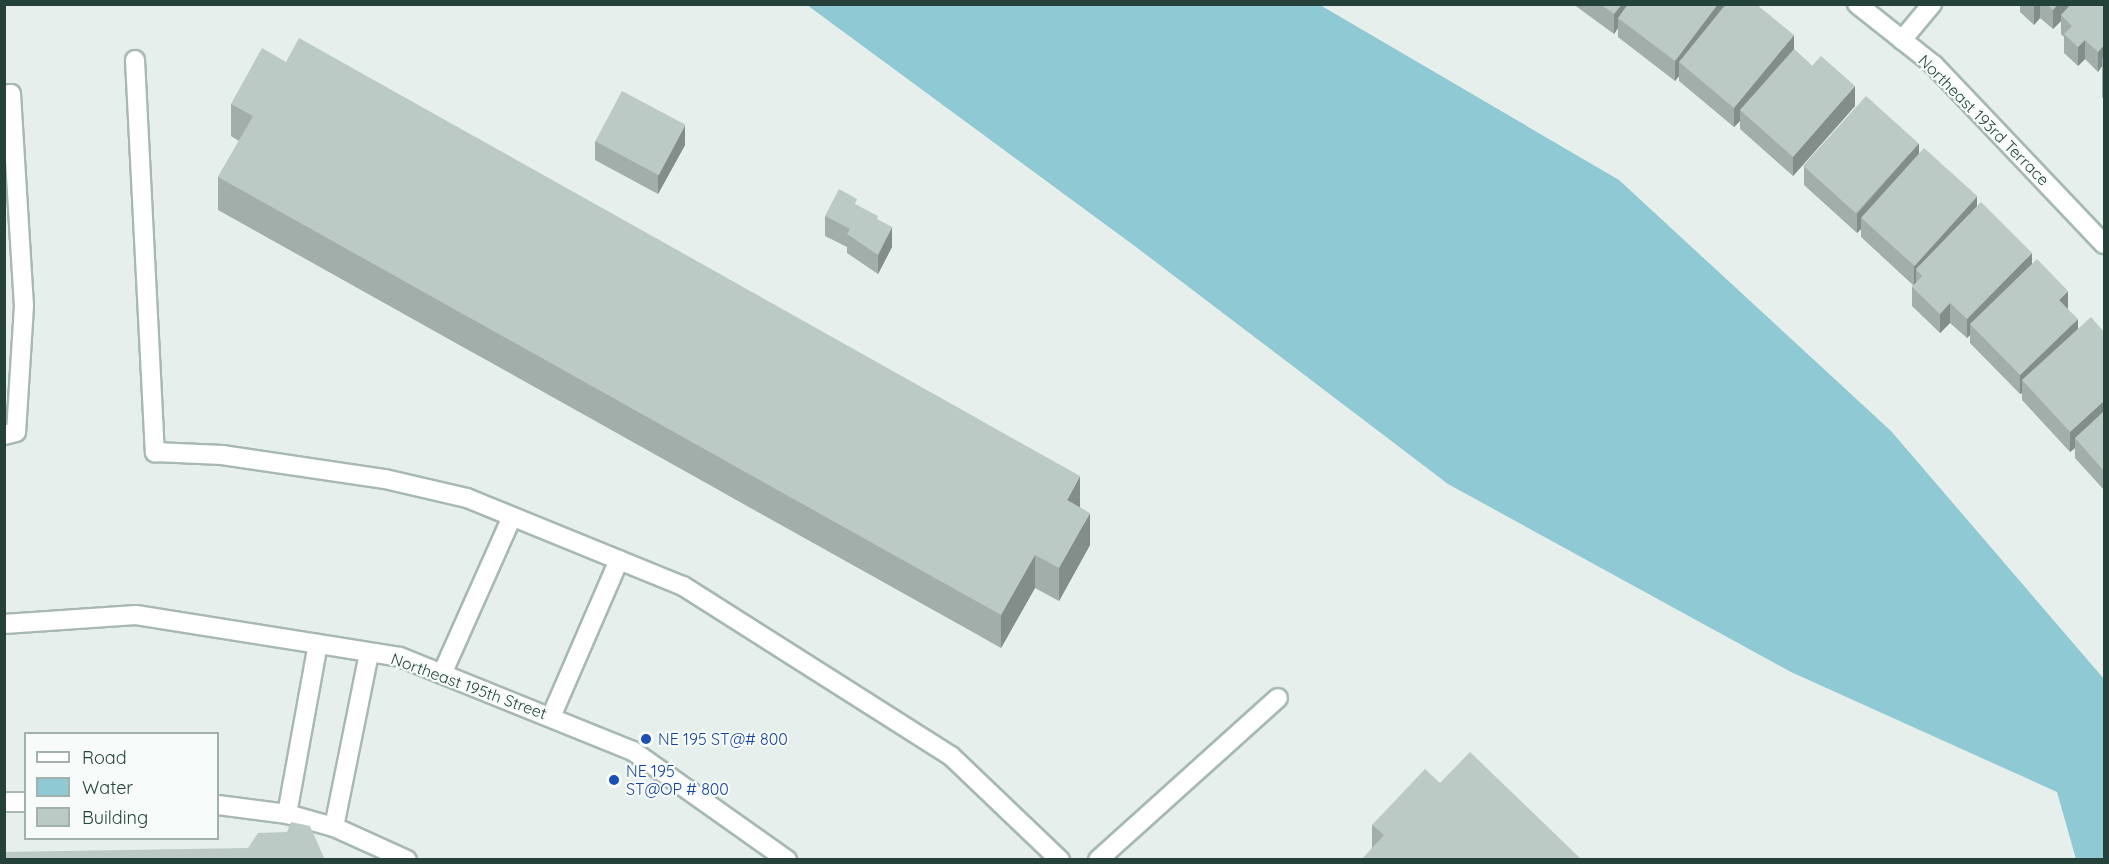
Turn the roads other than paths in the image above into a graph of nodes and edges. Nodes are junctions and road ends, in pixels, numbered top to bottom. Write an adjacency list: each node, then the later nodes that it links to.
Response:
1 (1857, 4): 3 (street, Northeast 193rd Terrace)
2 (1932, 4): 3 (street)
3 (1902, 40): 6 (street, Northeast 193rd Terrace)
4 (135, 60): 8 (street)
5 (4, 95): 7 (street)
6 (2104, 244)
7 (4, 435)
8 (512, 517): 9 (street); 13 (street)
9 (619, 560): 15 (street); 23 (street)
10 (4, 624): 11 (street, Northeast 195th Street)
11 (318, 644): 12 (street, Northeast 195th Street); 19 (street)
12 (369, 652): 13 (street, Northeast 195th Street); 20 (street)
13 (442, 674): 15 (street, Northeast 195th Street)
14 (1278, 698): 24 (street)
15 (551, 717): 22 (street, Northeast 195th Street)
16 (4, 802): 17 (street)
17 (24, 802)
18 (219, 805): 19 (street)
19 (287, 814): 20 (street)
20 (334, 827): 21 (street)
21 (402, 859)
22 (787, 860)
23 (1060, 860)
24 (1098, 860)

